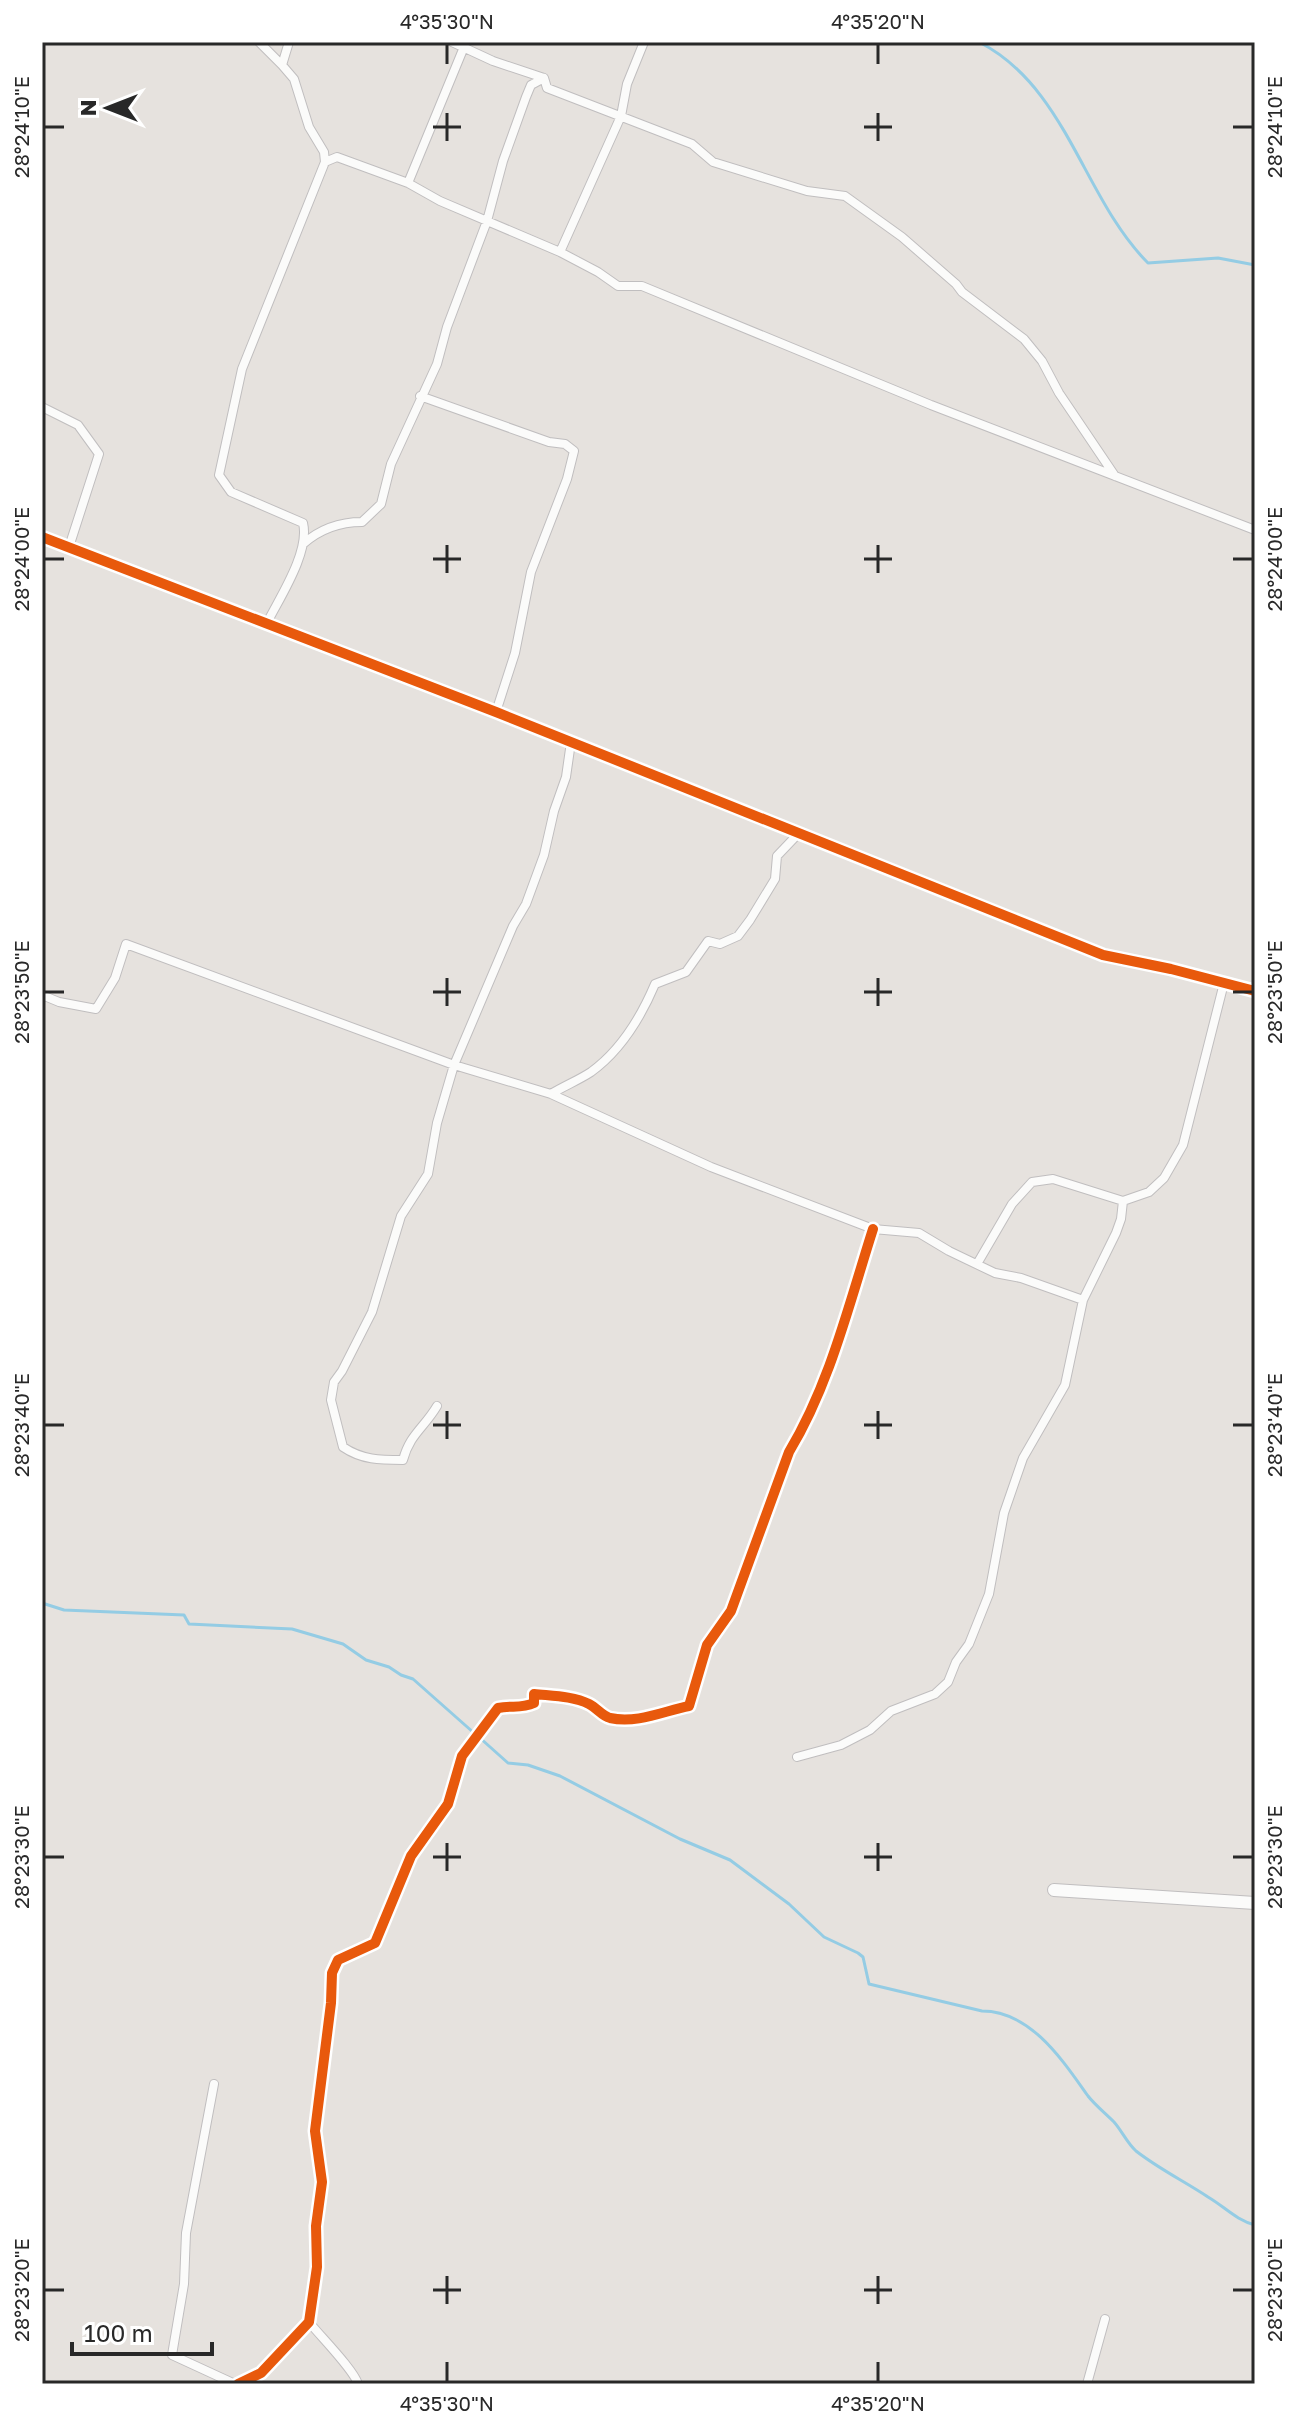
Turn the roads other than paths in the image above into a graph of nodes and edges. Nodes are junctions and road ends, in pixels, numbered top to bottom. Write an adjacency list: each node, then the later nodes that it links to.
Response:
1 (259, 42): 6 (street)
2 (289, 42): 6 (street)
3 (452, 42): 5 (street)
4 (644, 42): 8 (street)
5 (462, 44): 7 (street); 10 (street)
6 (282, 65): 9 (street)
7 (544, 78): 8 (street); 11 (street)
8 (621, 116): 12 (street); 15 (street)
9 (325, 162): 10 (street); 18 (street)
10 (408, 183): 11 (street)
11 (487, 221): 12 (street); 13 (street)
12 (560, 252): 15 (street)
13 (420, 396): 18 (street); 21 (street)
14 (42, 407): 19 (street)
15 (1116, 478): 16 (street)
16 (1255, 530)
17 (42, 537): 19 (street)
18 (303, 544): 20 (street)
19 (69, 547): 20 (street)
20 (267, 623): 21 (street)
21 (496, 712): 22 (street)
22 (571, 742): 23 (street); 27 (street)
23 (798, 834): 24 (street); 28 (street)
24 (1224, 983): 25 (street); 29 (street)
25 (1255, 991)
26 (42, 995): 27 (street)
27 (454, 1065): 28 (street); 33 (street)
28 (551, 1094): 30 (street)
29 (1123, 1201): 31 (street); 32 (street)
30 (873, 1229): 31 (street); 39 (street)
31 (977, 1264): 32 (street)
32 (1083, 1300): 34 (street)
33 (437, 1406)
34 (797, 1757)
35 (1054, 1890): 36 (street)
36 (1255, 1903)
37 (214, 2084): 40 (street)
38 (1105, 2319): 42 (street)
39 (309, 2322): 40 (street); 41 (street)
40 (237, 2384)
41 (358, 2384)
42 (1087, 2384)

